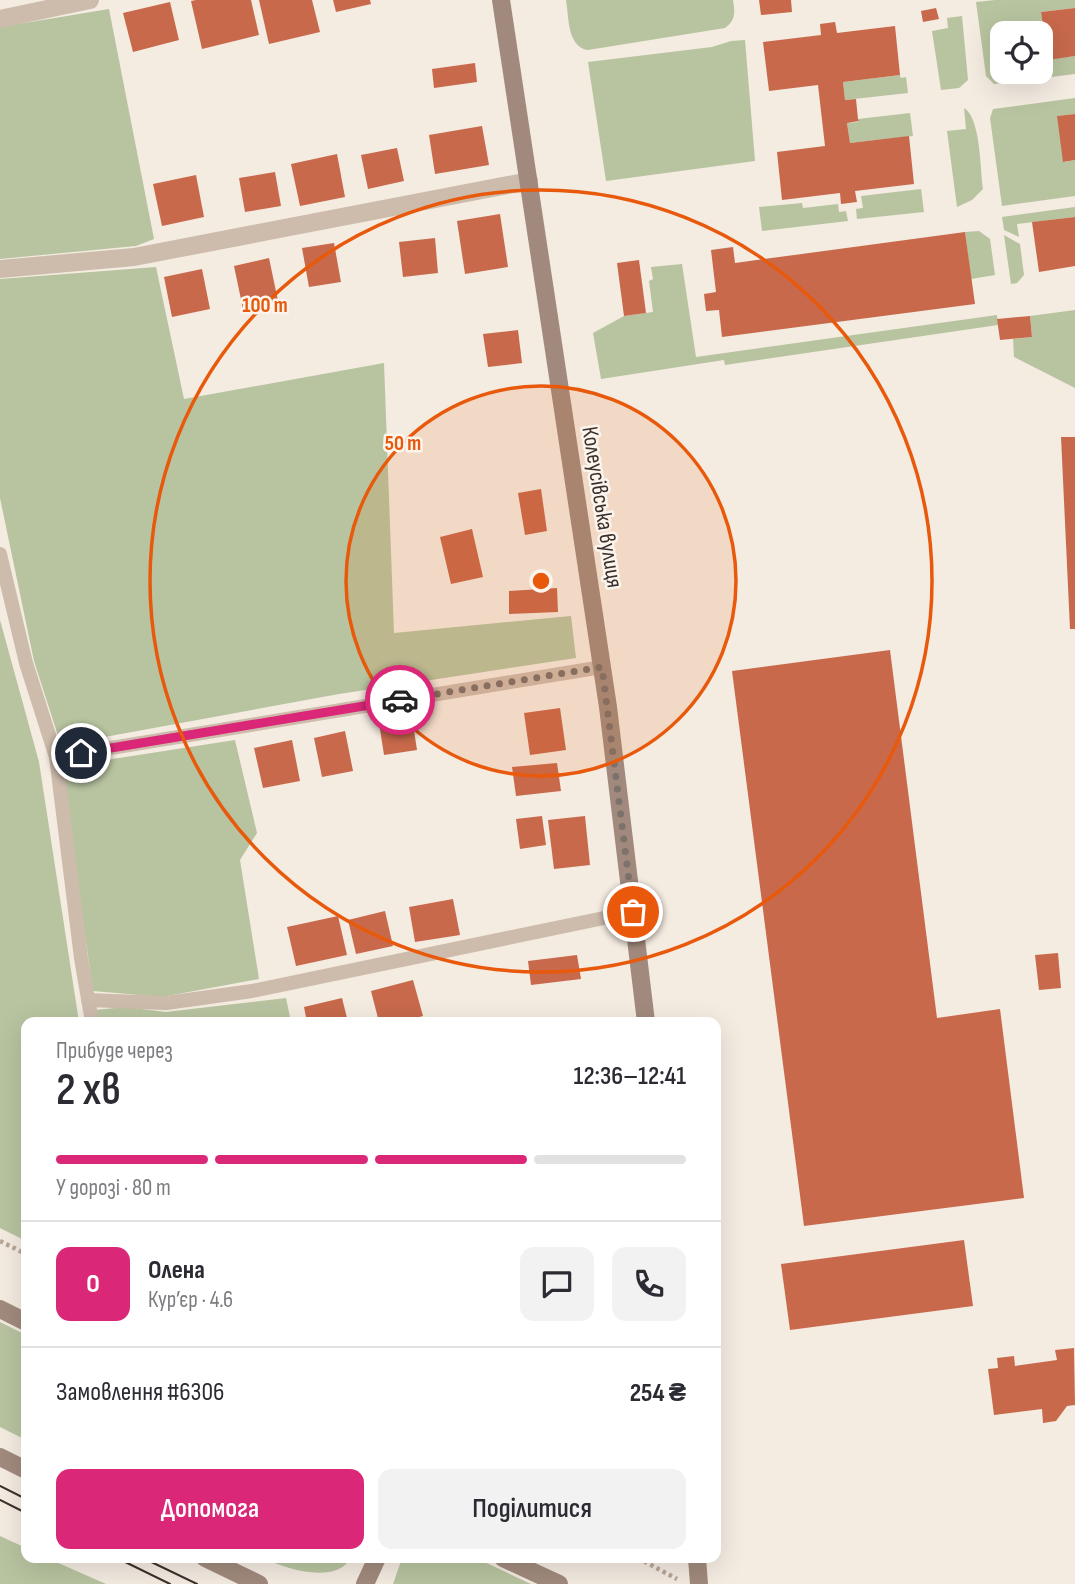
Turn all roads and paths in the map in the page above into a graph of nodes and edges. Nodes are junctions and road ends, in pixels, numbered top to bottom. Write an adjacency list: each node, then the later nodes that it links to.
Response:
1 (90, 0): 3 (street)
2 (501, 0): 4 (street, Колеусівська вулиця)
3 (0, 19)
4 (529, 181): 5 (street); 7 (street, Колеусівська вулиця)
5 (0, 269)
6 (0, 554): 8 (lane)
7 (602, 667): 8 (lane); 9 (street, Колеусівська вулиця)
8 (56, 758): 10 (lane)
9 (633, 912): 10 (lane); 12 (street, Колеусівська вулиця)
10 (88, 1000): 11 (lane)
11 (91, 1017)
12 (645, 1017)
13 (0, 1241): 14 (path)
14 (21, 1252)
15 (0, 1309): 16 (street)
16 (21, 1320)
17 (0, 1457): 18 (street)
18 (21, 1468)
19 (215, 1563): 24 (street)
20 (375, 1563): 25 (street)
21 (514, 1563): 26 (street)
22 (647, 1563): 27 (path)
23 (697, 1563): 28 (street)
24 (259, 1584)
25 (365, 1584)
26 (559, 1584)
27 (686, 1584)
28 (699, 1584)

